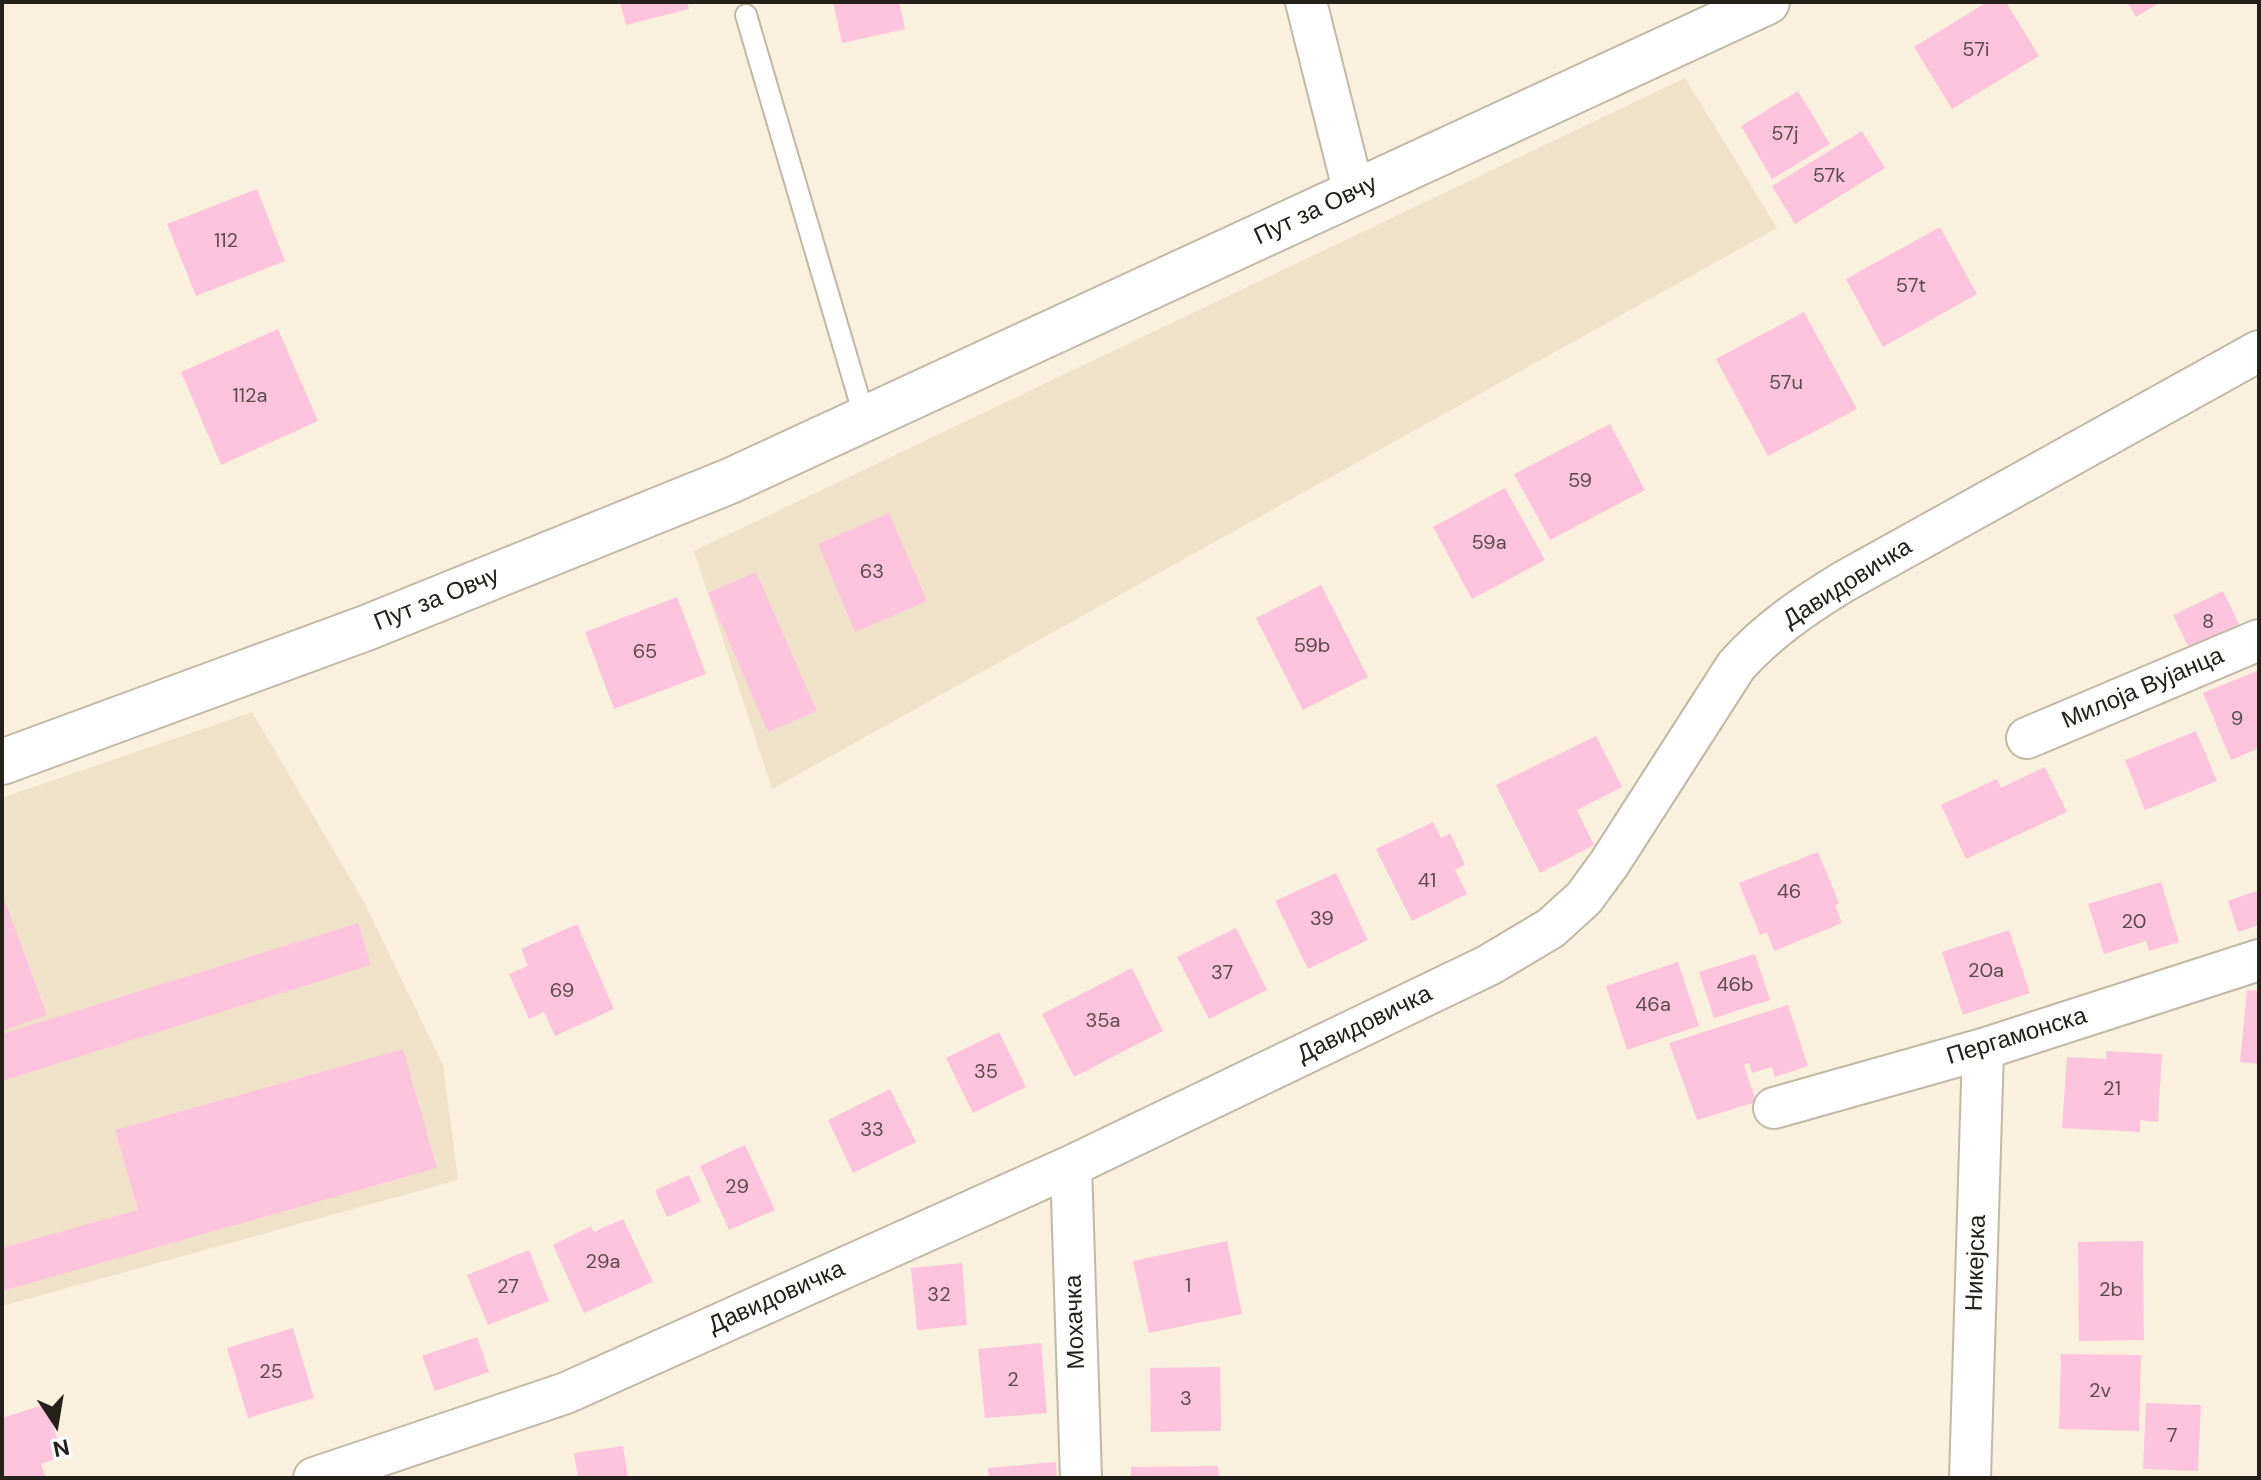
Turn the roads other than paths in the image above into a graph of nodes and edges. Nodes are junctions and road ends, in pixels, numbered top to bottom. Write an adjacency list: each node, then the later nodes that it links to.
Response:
1 (1306, 2): 4 (street)
2 (1767, 2): 4 (street, Пут за Овчу)
3 (746, 15): 6 (lane)
4 (1354, 193): 6 (street, Пут за Овчу)
5 (2259, 351): 13 (street, Давидовичка)
6 (865, 419): 9 (street, Пут за Овчу)
7 (2259, 640): 8 (street, Милоја Вујанца)
8 (2027, 738)
9 (2, 762)
10 (2259, 960): 11 (street, Пергамонска)
11 (1983, 1049): 12 (street, Пергамонска); 16 (street, Никејска)
12 (1774, 1108)
13 (1071, 1166): 14 (street, Давидовичка); 15 (street, Мохачка)
14 (314, 1478)
15 (1081, 1478)
16 (1970, 1478)

